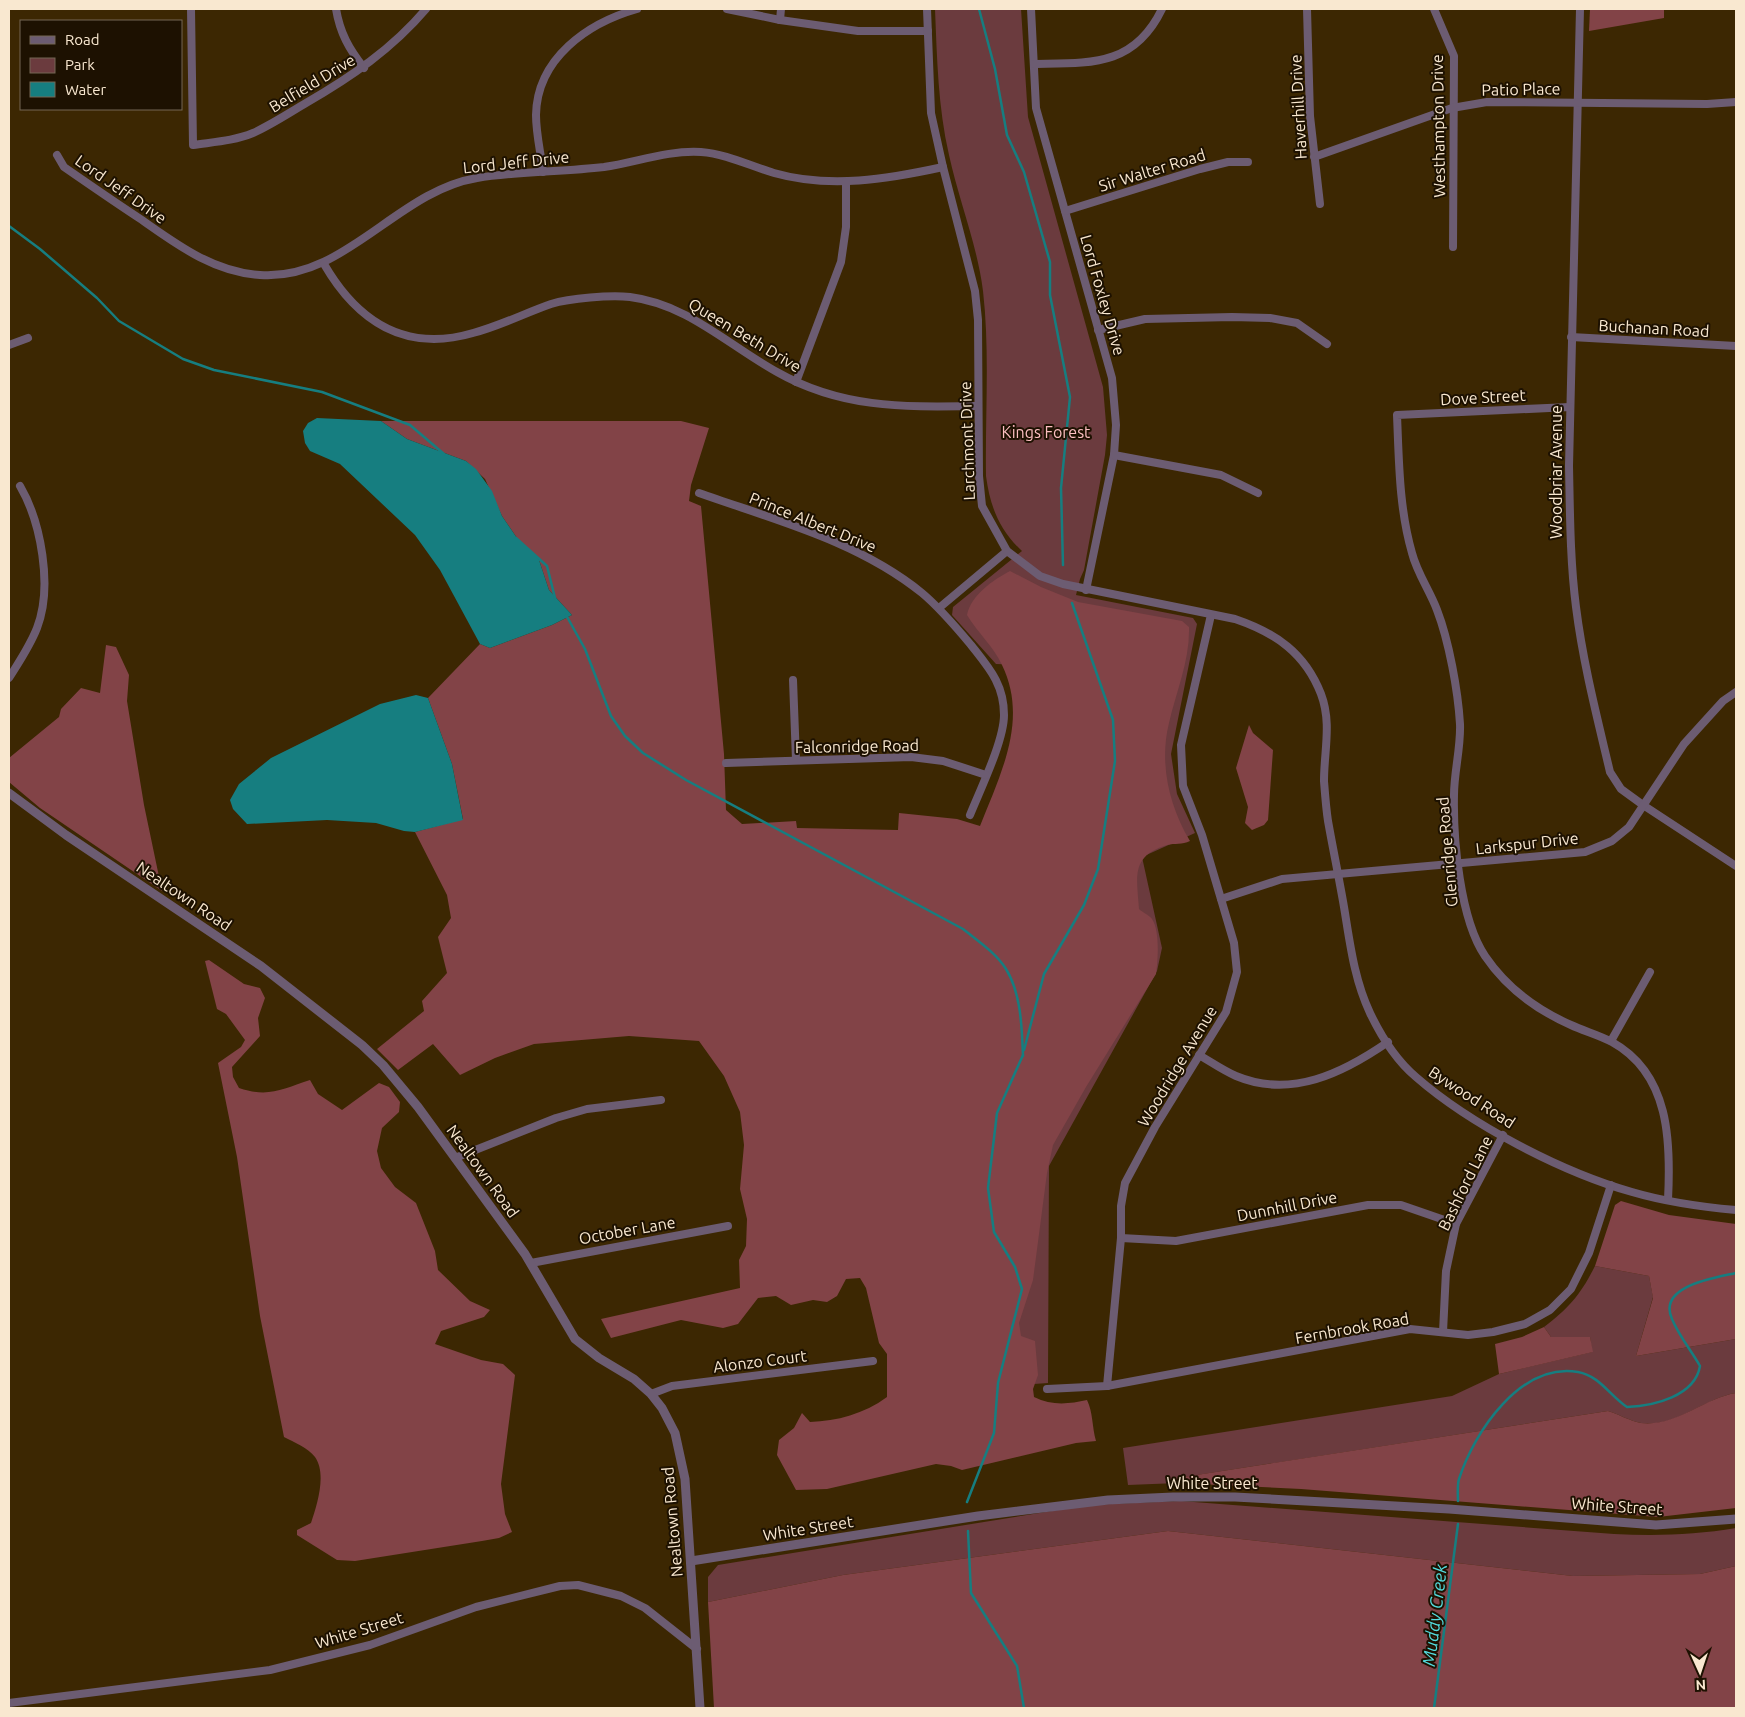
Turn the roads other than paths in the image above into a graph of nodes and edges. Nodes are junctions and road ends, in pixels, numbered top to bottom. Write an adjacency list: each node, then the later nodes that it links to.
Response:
1 (191, 9): 16 (street, Belfield Drive)
2 (336, 9): 16 (street)
3 (426, 9): 16 (street, Belfield Drive)
4 (637, 9): 24 (street)
5 (727, 9): 13 (street)
6 (781, 9): 13 (street)
7 (927, 9): 14 (street, Larchmont Drive)
8 (1032, 9): 15 (street, Lord Foxley Drive)
9 (1162, 9): 15 (street)
10 (1307, 9): 21 (street, Haverhill Drive)
11 (1434, 9): 19 (street, Westhampton Drive)
12 (1580, 9): 18 (street, Woodbriar Avenue)
13 (780, 20): 14 (street)
14 (928, 31): 23 (street, Larchmont Drive)
15 (1034, 64): 27 (street, Lord Foxley Drive)
16 (364, 68)
17 (1736, 102): 18 (street, Patio Place)
18 (1577, 103): 19 (street, Patio Place); 32 (street, Woodbriar Avenue)
19 (1452, 108): 21 (street, Patio Place); 28 (street, Westhampton Drive)
20 (57, 155): 29 (street, Lord Jeff Drive)
21 (1314, 156): 26 (street, Haverhill Drive)
22 (1248, 162): 27 (street, Sir Walter Road)
23 (943, 167): 25 (street, Lord Jeff Drive); 37 (street, Larchmont Drive)
24 (543, 172): 25 (street, Lord Jeff Drive); 29 (street, Lord Jeff Drive)
25 (846, 182): 36 (street)
26 (1320, 204)
27 (1065, 211): 30 (street, Lord Foxley Drive)
28 (1453, 247)
29 (324, 264): 36 (street, Queen Beth Drive)
30 (1098, 330): 33 (street); 40 (street, Lord Foxley Drive)
31 (28, 338): 34 (street)
32 (1571, 338): 35 (street, Buchanan Road); 38 (street, Woodbriar Avenue)
33 (1327, 344)
34 (9, 345)
35 (1736, 346)
36 (796, 382): 37 (street, Queen Beth Drive)
37 (978, 406): 44 (street, Larchmont Drive)
38 (1570, 407): 39 (street, Dove Street); 56 (street, Woodbriar Avenue)
39 (1397, 415): 58 (street, Glenridge Road)
40 (1114, 454): 43 (street); 45 (street, Lord Foxley Drive)
41 (20, 486): 48 (street)
42 (699, 493): 46 (street, Prince Albert Drive)
43 (1258, 493)
44 (1007, 551): 45 (street, Larchmont Drive); 46 (street)
45 (1086, 590): 47 (street, Larchmont Drive)
46 (939, 608): 54 (street, Prince Albert Drive)
47 (1211, 615): 51 (street, Larchmont Drive); 61 (street, Woodridge Avenue)
48 (9, 678)
49 (793, 680): 52 (street)
50 (1736, 692): 56 (street, Larkspur Drive)
51 (1327, 743): 60 (street, Bywood Road)
52 (796, 760): 53 (street, Falconridge Road); 54 (street, Falconridge Road)
53 (726, 763)
54 (986, 775): 57 (street, Prince Albert Drive)
55 (9, 793): 68 (street, Nealtown Road)
56 (1643, 805): 58 (street, Larkspur Drive); 59 (street, Woodbriar Avenue)
57 (970, 815)
58 (1459, 864): 60 (street, Larkspur Drive); 63 (street, Glenridge Road)
59 (1736, 866)
60 (1338, 873): 61 (street, Larkspur Drive); 64 (street, Bywood Road)
61 (1221, 899): 65 (street, Woodridge Avenue)
62 (1650, 972): 63 (street)
63 (1611, 1041): 70 (street, Glenridge Road)
64 (1388, 1042): 65 (street); 67 (street, Bywood Road)
65 (1199, 1055): 74 (street, Woodridge Avenue)
66 (661, 1100): 68 (street)
67 (1503, 1135): 69 (street, Bywood Road); 72 (street, Bashford Lane)
68 (455, 1158): 75 (street, Nealtown Road)
69 (1610, 1185): 70 (street, Bywood Road); 76 (street, Fernbrook Road)
70 (1668, 1200): 71 (street, Bywood Road)
71 (1736, 1210)
72 (1456, 1224): 74 (street, Dunnhill Drive); 76 (street, Bashford Lane)
73 (728, 1226): 75 (street, October Lane)
74 (1121, 1238): 78 (street, Woodridge Avenue)
75 (531, 1263): 80 (street, Nealtown Road)
76 (1442, 1332): 78 (street, Fernbrook Road)
77 (873, 1361): 80 (street, Alonzo Court)
78 (1107, 1386): 79 (street, Fernbrook Road)
79 (1047, 1389)
80 (652, 1394): 82 (street, Nealtown Road)
81 (1736, 1520): 82 (street, White Street)
82 (691, 1561): 83 (street, Nealtown Road)
83 (696, 1649): 84 (street, White Street); 85 (street, Nealtown Road)
84 (9, 1703)
85 (700, 1708)

